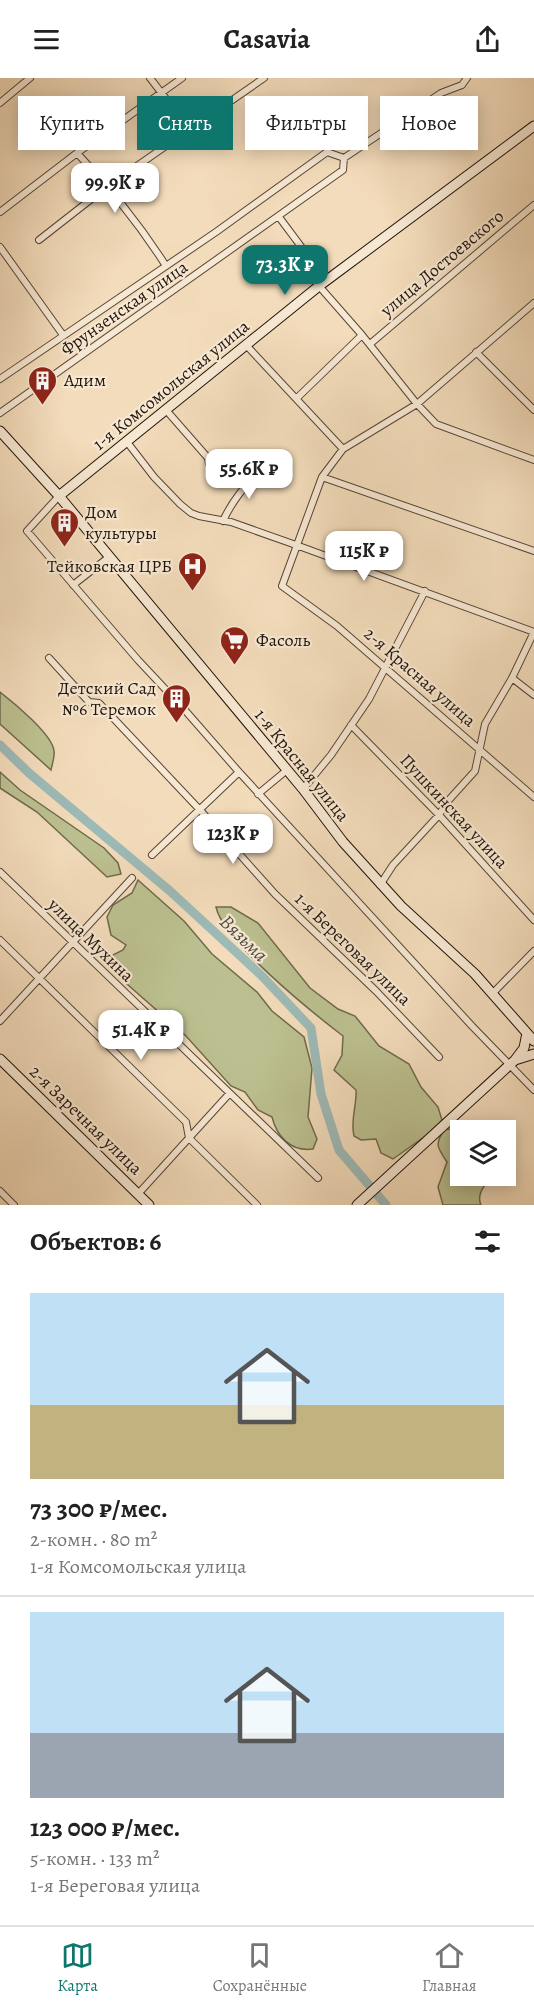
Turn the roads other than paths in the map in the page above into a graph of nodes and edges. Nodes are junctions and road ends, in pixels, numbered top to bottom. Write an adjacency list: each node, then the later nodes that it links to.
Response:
1 (30, 78): 9 (street)
2 (150, 78): 6 (street)
3 (182, 78): 6 (street)
4 (264, 78): 8 (street)
5 (467, 78): 13 (street, Фрунзенская улица)
6 (161, 92): 7 (street); 12 (street)
7 (164, 96)
8 (233, 100)
9 (0, 102)
10 (534, 126): 21 (main road, 1-я Комсомольская улица)
11 (161, 150): 14 (street)
12 (77, 153): 14 (street); 16 (street)
13 (344, 159): 17 (street, Фрунзенская улица); 20 (street, Фрунзенская улица)
14 (108, 186): 18 (street); 20 (street)
15 (534, 205): 25 (street, улица Достоевского)
16 (0, 212)
17 (279, 217): 21 (street); 33 (street, Фрунзенская улица)
18 (39, 240)
19 (0, 246): 23 (street)
20 (166, 266): 23 (street, Фрунзенская улица)
21 (323, 283): 24 (street); 26 (main road, 1-я Комсомольская улица)
22 (534, 303): 27 (street)
23 (63, 335): 28 (street, Фрунзенская улица)
24 (362, 335): 25 (street); 29 (street)
25 (370, 344): 30 (street)
26 (246, 345): 29 (street); 31 (main road, 1-я Комсомольская улица)
27 (476, 352): 30 (street); 32 (street)
28 (0, 379)
29 (297, 398): 36 (street)
30 (417, 404): 36 (street); 37 (street)
31 (166, 410): 35 (main road, 1-я Комсомольская улица); 38 (street)
32 (534, 410)
33 (0, 413)
34 (0, 431): 41 (main road, 1-я Красная улица)
35 (127, 442): 41 (main road, 1-я Комсомольская улица); 42 (street)
36 (343, 449): 40 (street)
37 (534, 460)
38 (209, 464)
39 (260, 470): 42 (street)
40 (322, 477): 43 (street); 44 (street)
41 (59, 496): 45 (main road, 1-я Красная улица); 46 (street)
42 (223, 521): 43 (street)
43 (296, 545): 47 (street); 50 (street, 2-я Красная улица)
44 (534, 551)
45 (110, 557): 46 (street); 55 (main road, 1-я Красная улица)
46 (73, 585): 56 (street)
47 (425, 591): 48 (street); 50 (street)
48 (534, 632): 51 (street)
49 (49, 658): 60 (street, 1-я Береговая улица)
50 (385, 667): 53 (street); 54 (street, 2-я Красная улица)
51 (512, 678): 52 (street); 54 (street)
52 (534, 696)
53 (351, 725): 57 (street); 61 (street, Пушкинская улица)
54 (481, 750): 59 (street, 2-я Красная улица); 61 (street)
55 (287, 770): 57 (main road, 1-я Красная улица); 58 (street)
56 (239, 772): 58 (street); 60 (street)
57 (303, 789): 65 (main road, 1-я Красная улица)
58 (258, 794): 77 (street)
59 (534, 797)
60 (200, 810): 62 (street); 75 (street, 1-я Береговая улица)
61 (439, 815): 65 (street); 66 (street, Пушкинская улица)
62 (152, 855)
63 (0, 872): 68 (street, улица Мухина)
64 (132, 878): 68 (street)
65 (380, 885): 71 (main road, 1-я Красная улица)
66 (534, 920)
67 (0, 940): 70 (street)
68 (72, 944): 70 (street); 79 (street, улица Мухина)
69 (534, 951): 71 (street)
70 (40, 979): 72 (street); 80 (street)
71 (492, 994): 73 (main road, 1-я Красная улица)
72 (0, 1021)
73 (530, 1037): 77 (main road)
74 (534, 1054): 77 (main road)
75 (439, 1057)
76 (0, 1059): 83 (main road, 2-я Заречная улица)
77 (513, 1063): 78 (street); 87 (main road)
78 (534, 1090)
79 (229, 1094): 80 (street); 81 (street, улица Мухина)
80 (189, 1138): 83 (street); 86 (street)
81 (318, 1179)
82 (0, 1191): 84 (street)
83 (138, 1194): 85 (main road, 2-я Заречная улица)
84 (14, 1205)
85 (149, 1205)
86 (256, 1205)
87 (357, 1205)

